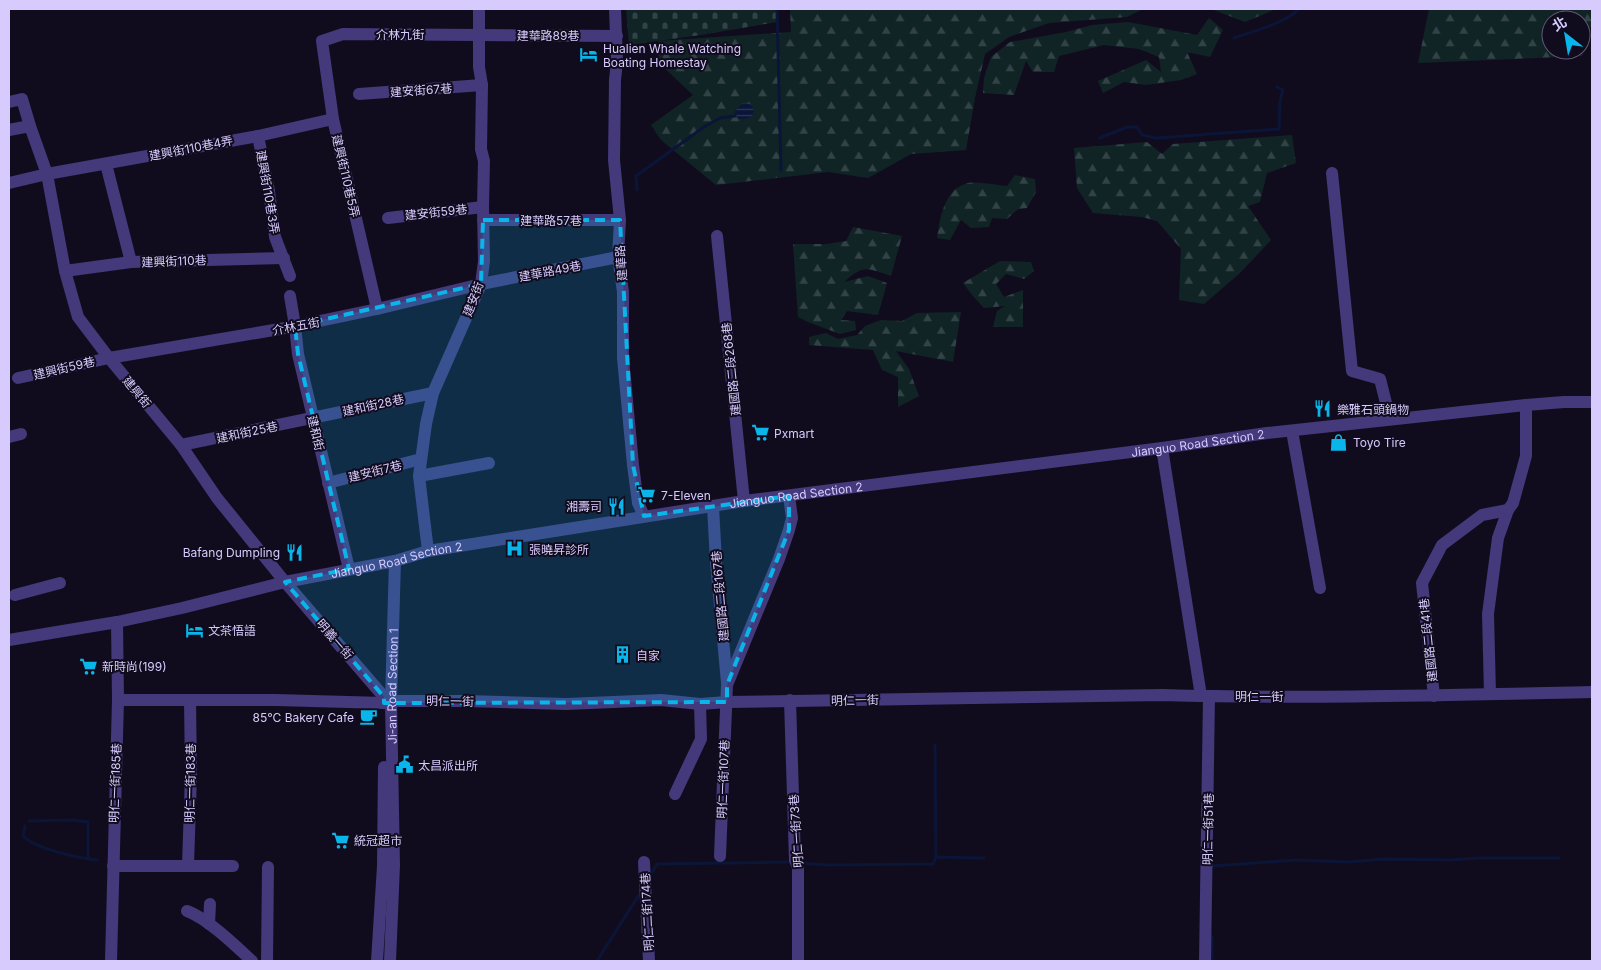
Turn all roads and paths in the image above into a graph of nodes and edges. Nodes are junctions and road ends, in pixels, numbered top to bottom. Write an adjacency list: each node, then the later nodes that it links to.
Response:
1 (479, 9): 3 (street, 建安街)
2 (615, 9): 4 (street, 建華路)
3 (479, 35): 4 (street, 建華路89巷); 5 (street, 介林九街); 6 (street, 建安街)
4 (617, 36): 20 (street, 建華路)
5 (322, 41): 9 (street, 建興街110巷5弄)
6 (482, 86): 7 (street, 建安街67巷); 17 (street, 建安街)
7 (359, 94)
8 (9, 102): 10 (street)
9 (333, 119): 12 (street, 建興街110巷4弄); 29 (street, 建興街110巷5弄)
10 (30, 126): 11 (street); 15 (street)
11 (9, 130)
12 (258, 136): 13 (street, 建興街110巷4弄); 23 (street, 建興街110巷3弄)
13 (106, 164): 15 (street, 建興街110巷4弄); 24 (street)
14 (1332, 173): 37 (street)
15 (47, 174): 16 (street, 建興街110巷4弄); 25 (street, 建興街)
16 (9, 183)
17 (483, 207): 18 (street, 建安街59巷); 19 (street, 建安街)
18 (388, 218)
19 (483, 220): 20 (street, 建華路57巷); 27 (street, 建安街)
20 (620, 220): 22 (street, 建華路)
21 (717, 236): 46 (street, 建國路二段268巷)
22 (618, 257): 27 (street, 建華路49巷); 49 (street, 建華路)
23 (284, 258): 24 (street, 建興街110巷); 26 (street, 建興街110巷3弄)
24 (131, 262): 25 (street, 建興街110巷)
25 (64, 271): 31 (street, 建興街)
26 (290, 276)
27 (481, 284): 29 (street, 介林五街); 33 (street, 建安街)
28 (290, 296): 30 (street, 建和街)
29 (377, 309): 30 (street, 介林五街)
30 (295, 326): 31 (street, 介林五街); 36 (street, 建和街)
31 (109, 358): 32 (street, 建興街59巷); 39 (street, 建興街)
32 (18, 378)
33 (433, 392): 36 (street, 建和街28巷); 41 (street, 建安街)
34 (1592, 402): 35 (street, Jianguo Road Section 2)
35 (1526, 405): 37 (street, Jianguo Road Section 2); 48 (street)
36 (313, 418): 39 (street, 建和街25巷); 44 (street, 建和街)
37 (1390, 419): 38 (street, Jianguo Road Section 2)
38 (1292, 431): 40 (street, Jianguo Road Section 2); 55 (street)
39 (181, 445): 53 (street, 建興街)
40 (1162, 448): 45 (street, Jianguo Road Section 2); 62 (street, 明仁一街51巷)
41 (421, 459): 43 (street, 建安街); 44 (street, 建安街7巷)
42 (489, 463): 43 (street)
43 (419, 476): 50 (street, 建安街)
44 (328, 483): 52 (street, 建和街)
45 (789, 496): 46 (street, Jianguo Road Section 2); 59 (street)
46 (744, 501): 47 (street, Jianguo Road Section 2)
47 (713, 506): 49 (street, Jianguo Road Section 2); 59 (street, 建國路二段167巷)
48 (1508, 510): 61 (street); 63 (street, 建國路二段41巷)
49 (644, 516): 50 (street, Jianguo Road Section 2)
50 (428, 551): 51 (street, Jianguo Road Section 2)
51 (390, 561): 52 (street, Jianguo Road Section 2); 66 (street, Ji-an Road Section 1)
52 (349, 569): 53 (street, Jianguo Road Section 2)
53 (285, 582): 57 (street, Jianguo Road Section 2); 66 (street, 明義一街)
54 (60, 583): 56 (street)
55 (1320, 588)
56 (15, 595)
57 (117, 622): 58 (street, Jianguo Road Section 2); 64 (street, 明仁一街185巷)
58 (9, 640)
59 (728, 685): 68 (street, 明仁一街107巷)
60 (1592, 692): 61 (street, 明仁一街)
61 (1490, 694): 63 (street, 明仁一街)
62 (1205, 696): 63 (street, 明仁一街); 67 (street, 明仁一街); 87 (street, 明仁一街51巷)
63 (1434, 696)
64 (118, 700): 65 (street, 明仁一街); 74 (street, 明仁一街185巷)
65 (190, 700): 66 (street, 明仁一街); 73 (street, 明仁一街183巷)
66 (386, 700): 69 (street, 明仁一街); 83 (street, Ji-an Road Section 1); 84 (street, Ji-an Road Section 1)
67 (790, 700): 68 (street, 明仁一街); 86 (street, 明仁一街73巷)
68 (727, 702): 69 (street, 明仁一街); 71 (street, 明仁一街107巷)
69 (700, 704): 70 (street)
70 (675, 794)
71 (720, 856)
72 (644, 862): 85 (street, 明仁二街174巷)
73 (188, 865): 74 (street); 75 (street)
74 (113, 866): 80 (street, 明仁一街185巷)
75 (233, 866)
76 (268, 867): 82 (street)
77 (210, 904): 79 (street)
78 (187, 911): 79 (street)
79 (208, 924): 81 (street)
80 (111, 961)
81 (252, 961)
82 (267, 961)
83 (377, 961)
84 (390, 961)
85 (649, 961)
86 (798, 961)
87 (1205, 961)

